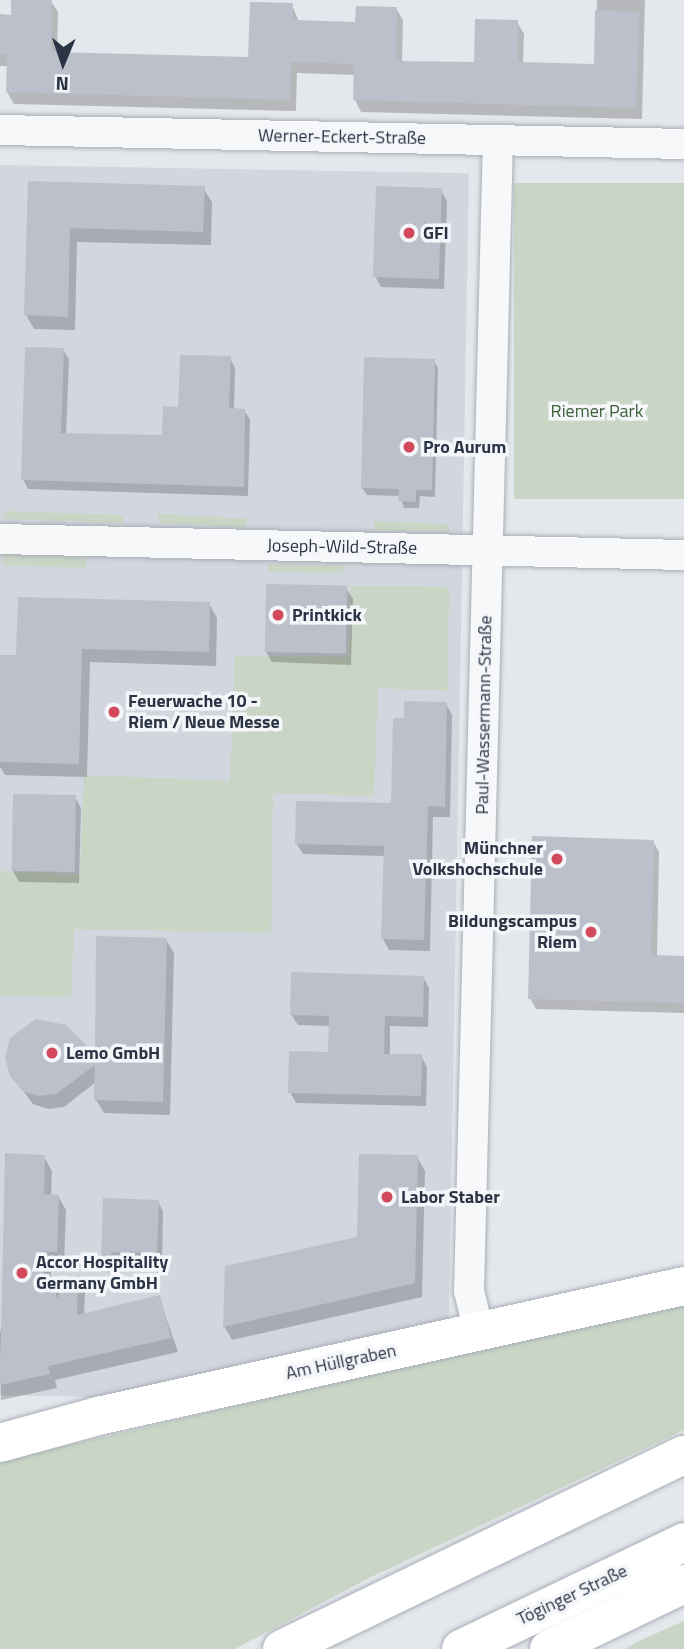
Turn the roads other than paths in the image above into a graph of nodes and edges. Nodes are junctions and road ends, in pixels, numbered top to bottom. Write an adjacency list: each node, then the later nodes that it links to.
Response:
1 (0, 130): 2 (street, Werner-Eckert-Straße)
2 (498, 140): 3 (street, Werner-Eckert-Straße); 5 (street, Paul-Wassermann-Straße)
3 (684, 144)
4 (0, 539): 5 (street, Joseph-Wild-Straße)
5 (488, 551): 6 (street, Joseph-Wild-Straße); 8 (street, Paul-Wassermann-Straße)
6 (684, 555)
7 (684, 1286): 8 (main road, Am Hüllgraben)
8 (479, 1332): 9 (main road, Am Hüllgraben)
9 (0, 1443)
10 (684, 1455): 13 (main road)
11 (684, 1542): 14 (main road, Töginger Straße)
12 (673, 1589): 15 (main road, Töginger Straße); 16 (main road)
13 (282, 1649)
14 (461, 1649)
15 (548, 1649)
16 (592, 1649)

